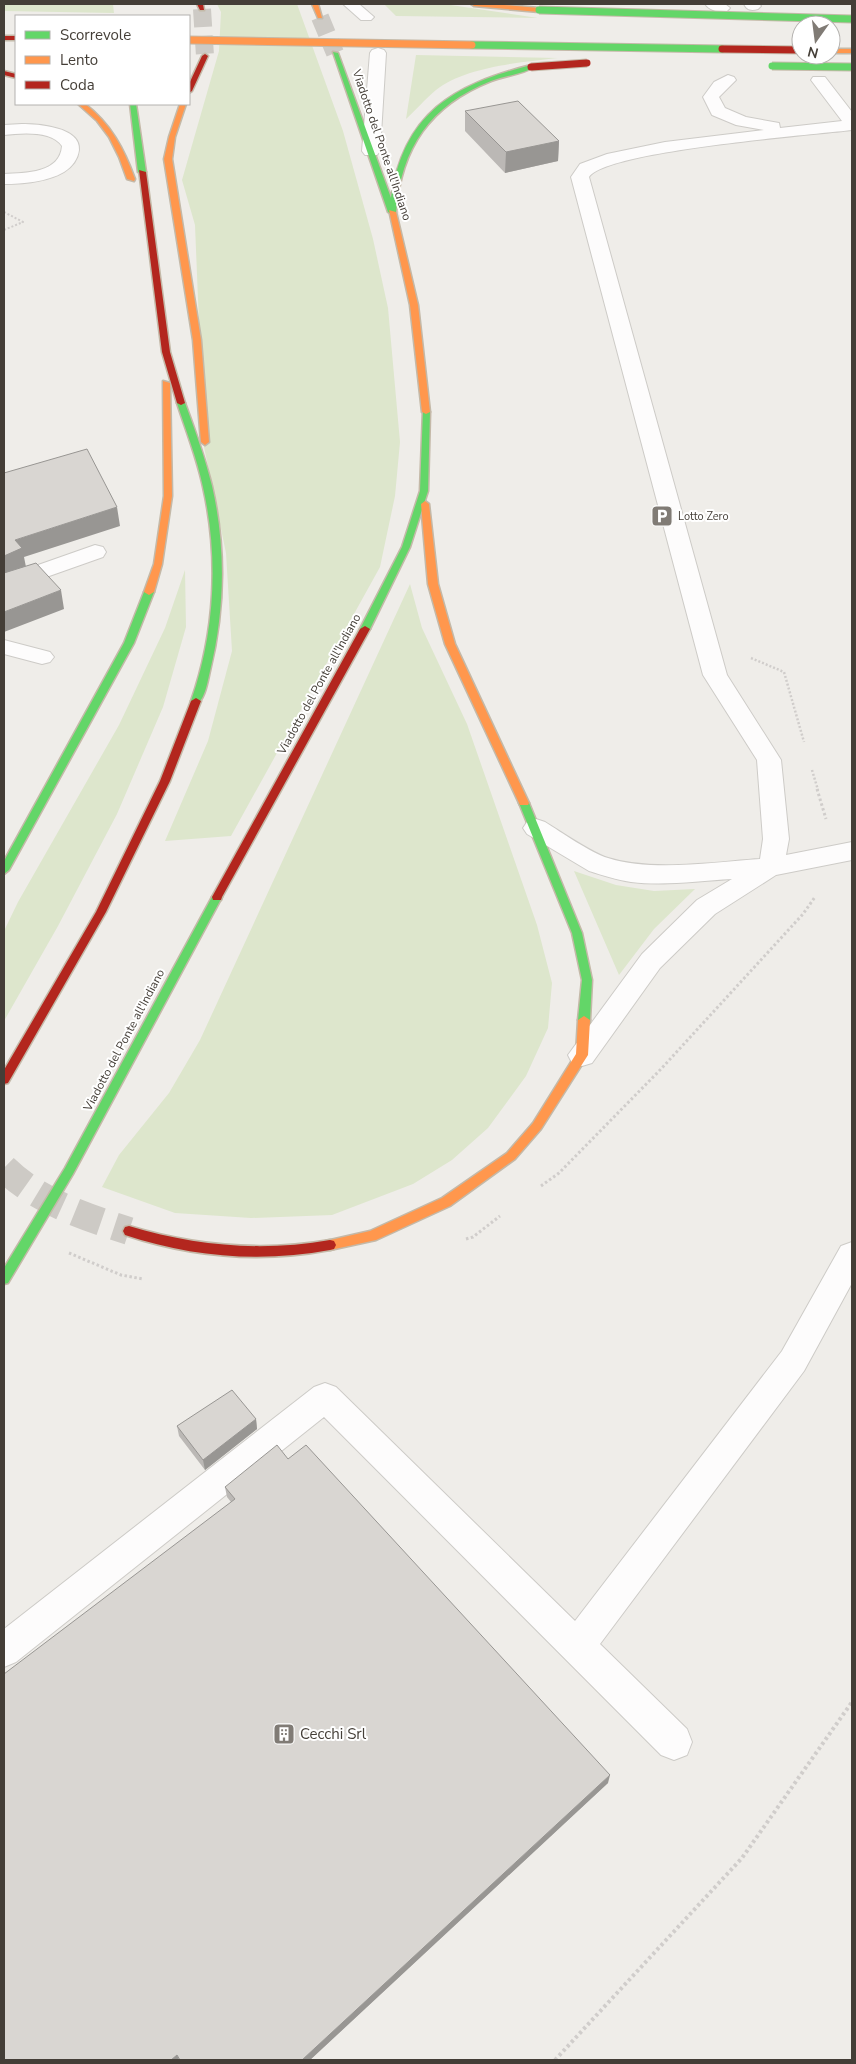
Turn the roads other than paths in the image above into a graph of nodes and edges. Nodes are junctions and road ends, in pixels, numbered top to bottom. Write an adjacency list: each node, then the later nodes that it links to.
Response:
1 (315, 4): 5 (highway)
2 (350, 4): 6 (street)
3 (474, 4): 4 (highway, bridge)
4 (852, 19)
5 (320, 23)
6 (367, 24)
7 (190, 40): 8 (highway, bridge)
8 (791, 50)
9 (335, 53): 26 (highway, Viadotto del Ponte all'Indiano)
10 (378, 53): 26 (street)
11 (206, 56): 17 (highway)
12 (601, 63): 28 (highway, bridge)
13 (756, 66): 14 (highway, bridge)
14 (852, 67)
15 (728, 80): 25 (street)
16 (819, 80): 22 (street)
17 (190, 89)
18 (82, 105): 29 (highway)
19 (133, 105): 29 (highway)
20 (183, 105): 32 (highway)
21 (4, 118): 23 (street)
22 (852, 124): 25 (street)
23 (40, 129): 24 (street); 27 (street)
24 (4, 130)
25 (802, 131): 39 (street)
26 (371, 151): 28 (highway, Viadotto del Ponte all'Indiano)
27 (4, 179)
28 (392, 211): 31 (highway, Viadotto del Ponte all'Indiano)
29 (150, 240): 30 (highway)
30 (166, 352): 32 (highway); 40 (highway)
31 (424, 491): 37 (highway); 45 (highway, Viadotto del Ponte all'Indiano)
32 (210, 497): 42 (highway)
33 (95, 552): 34 (street)
34 (4, 586)
35 (4, 647): 36 (street)
36 (42, 657)
37 (536, 828): 39 (street); 41 (highway)
38 (852, 851): 39 (street)
39 (772, 867): 41 (street)
40 (4, 870)
41 (582, 1055): 43 (highway)
42 (4, 1080)
43 (129, 1231)
44 (852, 1255): 46 (street)
45 (4, 1278)
46 (578, 1646): 47 (street); 48 (street)
47 (4, 1650)
48 (674, 1742)

